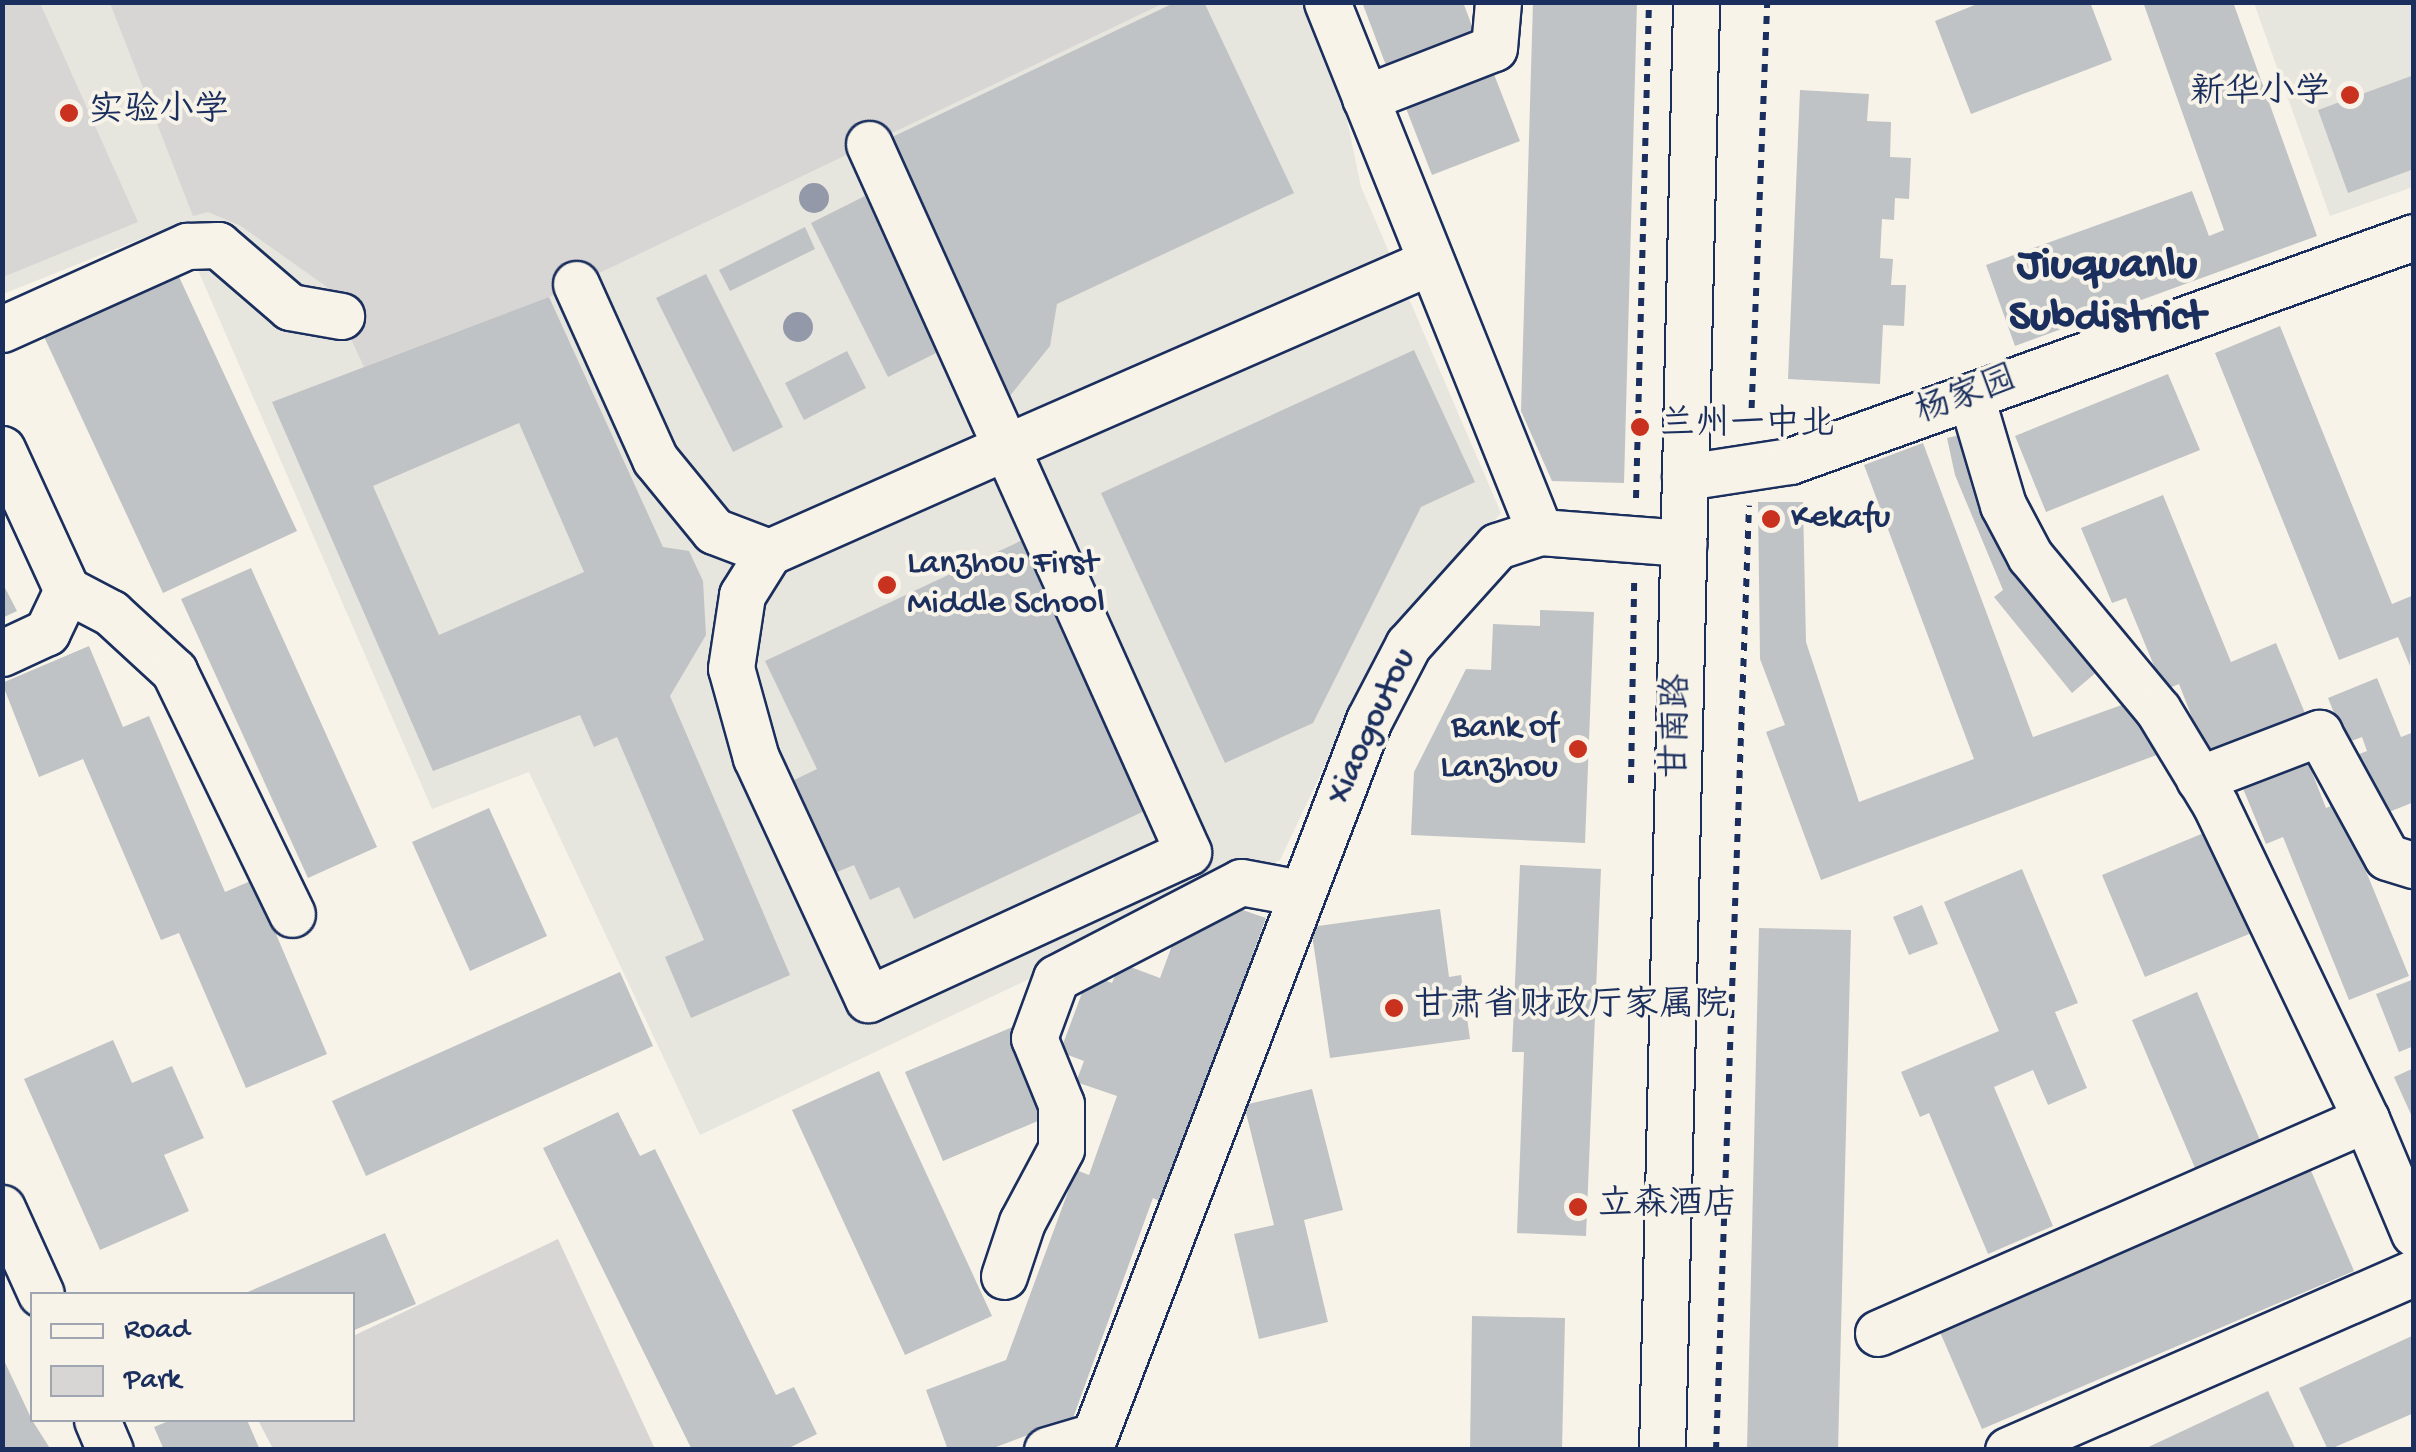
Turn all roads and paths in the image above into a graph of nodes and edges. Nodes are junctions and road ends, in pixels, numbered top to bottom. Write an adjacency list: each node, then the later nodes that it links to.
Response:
1 (1328, 2): 5 (street)
2 (1498, 2): 5 (street)
3 (1696, 2): 16 (street, 甘南路)
4 (1767, 2): 15 (path)
5 (1364, 98): 8 (street)
6 (869, 144): 13 (street)
7 (2414, 238): 12 (street, 杨家园)
8 (1428, 263): 13 (street); 18 (street)
9 (576, 284): 17 (street)
10 (340, 316): 11 (street)
11 (2, 329)
12 (1971, 396): 15 (street, 杨家园); 24 (street)
13 (1006, 448): 20 (street); 22 (street)
14 (2, 449): 21 (street)
15 (1750, 467): 16 (street, 杨家园); 41 (path)
16 (1685, 477): 19 (street, 甘南路)
17 (689, 501): 20 (street); 22 (street)
18 (1540, 532): 19 (street); 26 (street, Xiaogoutou)
19 (1684, 543): 40 (street, 甘南路)
20 (769, 552): 22 (street)
21 (67, 590): 23 (street); 27 (street)
22 (738, 619)
23 (2, 653)
24 (2199, 778): 25 (street); 28 (street)
25 (2414, 865)
26 (1301, 893): 32 (street); 36 (street, Xiaogoutou)
27 (292, 914)
28 (2366, 1119): 30 (street); 34 (street)
29 (2, 1208): 33 (street)
30 (2414, 1233)
31 (2414, 1273): 37 (street)
32 (1004, 1276)
33 (28, 1297)
34 (1878, 1333)
35 (98, 1422): 38 (street)
36 (1092, 1442): 39 (street)
37 (2005, 1448)
38 (110, 1450)
39 (1048, 1450)
40 (1662, 1450)
41 (1716, 1450)

